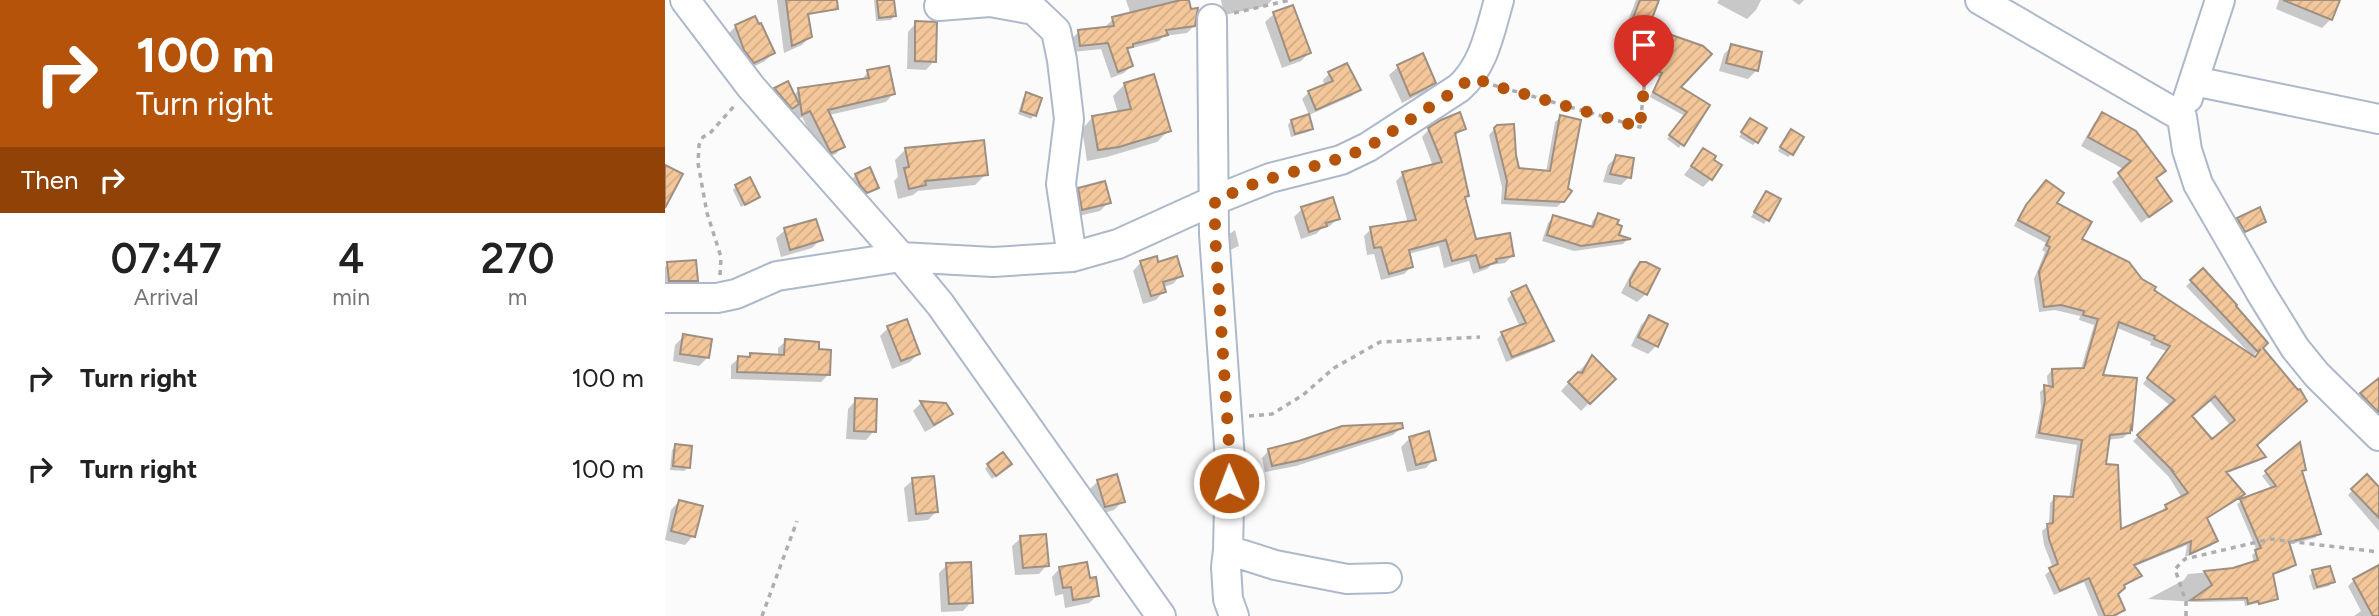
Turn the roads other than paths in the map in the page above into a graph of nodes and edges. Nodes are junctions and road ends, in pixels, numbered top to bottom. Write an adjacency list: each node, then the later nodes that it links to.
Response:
1 (685, 0): 11 (street)
2 (1499, 0): 10 (street)
3 (1980, 0): 8 (street)
4 (2220, 0): 7 (street)
5 (939, 6): 12 (street)
6 (1212, 19): 10 (street)
7 (2194, 81): 8 (street); 9 (street)
8 (2182, 117): 14 (street)
9 (2379, 119)
10 (1215, 200): 12 (street); 15 (street)
11 (901, 257): 12 (street); 13 (street); 17 (street)
12 (1072, 257)
13 (665, 298)
14 (2379, 436)
15 (1229, 550): 16 (street); 18 (street)
16 (1387, 578)
17 (1161, 616)
18 (1234, 616)

